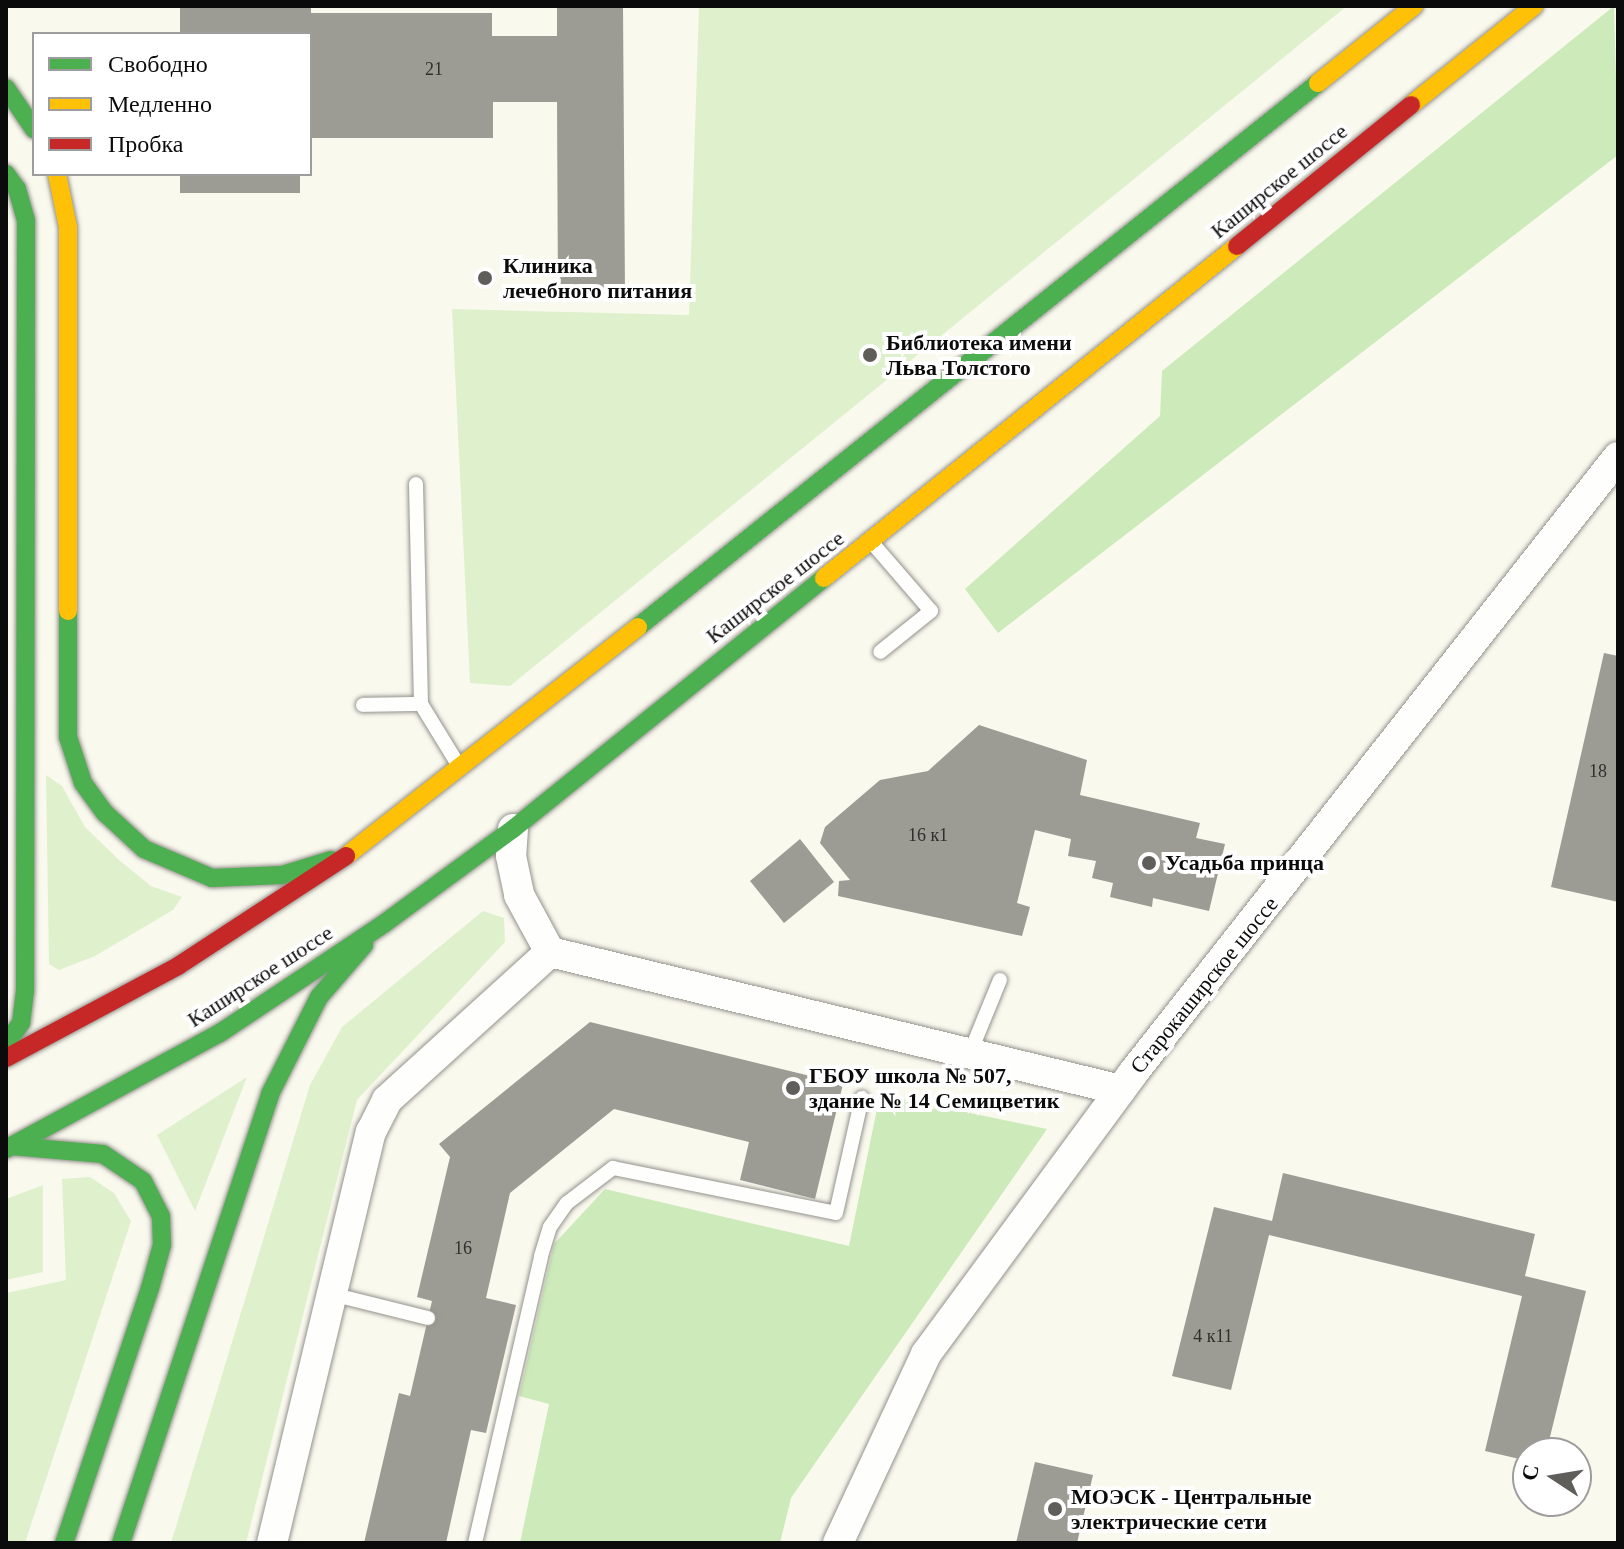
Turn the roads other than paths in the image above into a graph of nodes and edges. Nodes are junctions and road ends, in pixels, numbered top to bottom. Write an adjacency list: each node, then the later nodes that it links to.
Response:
1 (1414, 6): 13 (main road)
2 (1534, 6): 9 (main road, Каширское шоссе)
3 (6, 88): 4 (main road)
4 (32, 126)
5 (6, 174): 19 (main road)
6 (57, 176): 15 (main road)
7 (1618, 457): 22 (street, Старокаширское шоссе)
8 (416, 484): 11 (lane)
9 (871, 542): 10 (lane); 14 (main road, Каширское шоссе)
10 (880, 652)
11 (421, 704): 12 (lane); 13 (lane)
12 (363, 705)
13 (461, 769): 15 (main road)
14 (513, 829): 16 (main road, Каширское шоссе); 17 (street)
15 (348, 854): 21 (main road)
16 (385, 923): 24 (main road, Каширское шоссе); 28 (main road)
17 (550, 952): 20 (street); 25 (street)
18 (1000, 980): 20 (lane)
19 (6, 1044)
20 (970, 1053): 22 (street)
21 (6, 1058)
22 (1121, 1090): 31 (street, Старокаширское шоссе)
23 (862, 1098): 30 (lane)
24 (9, 1148): 27 (main road)
25 (331, 1294): 26 (lane); 29 (street)
26 (428, 1318)
27 (64, 1543)
28 (121, 1543)
29 (272, 1543)
30 (475, 1543)
31 (838, 1543)

